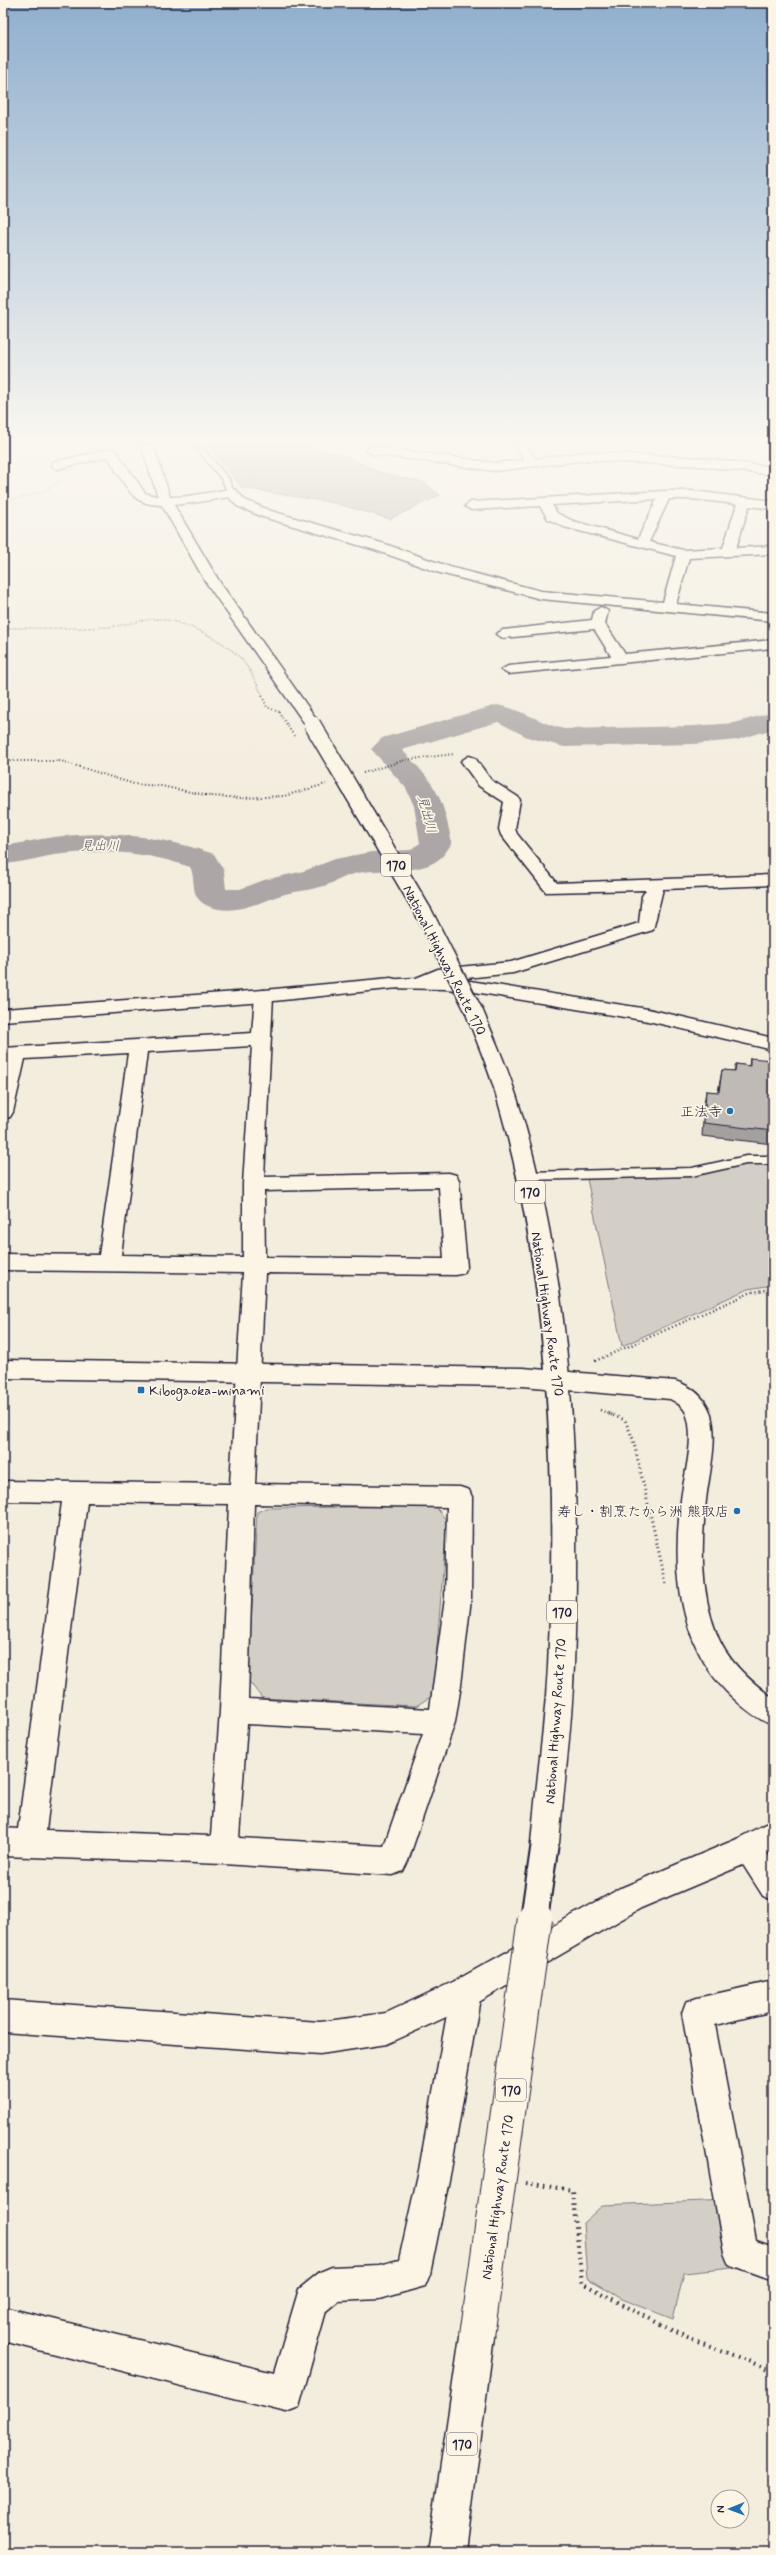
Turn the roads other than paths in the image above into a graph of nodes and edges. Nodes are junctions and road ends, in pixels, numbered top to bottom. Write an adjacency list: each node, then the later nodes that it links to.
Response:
1 (204, 564): 24 (main road, National Highway Route 170 / 170, bridge)
2 (431, 564): 4 (main road)
3 (680, 564): 5 (main road)
4 (604, 600): 5 (main road); 7 (main road)
5 (669, 606): 6 (main road)
6 (773, 617)
7 (598, 624): 8 (main road); 10 (main road)
8 (503, 634)
9 (773, 644): 10 (main road)
10 (621, 660): 11 (main road)
11 (508, 670)
12 (469, 761): 14 (main road)
13 (773, 880): 14 (main road)
14 (658, 884): 15 (main road)
15 (418, 984): 16 (main road); 19 (main road)
16 (264, 996): 17 (main road); 18 (main road)
17 (3, 1015)
18 (261, 1039): 20 (main road); 25 (main road)
19 (773, 1044)
20 (138, 1048): 21 (main road); 27 (main road)
21 (9, 1054): 22 (main road)
22 (3, 1112)
23 (773, 1160): 24 (lane)
24 (527, 1176): 31 (main road, National Highway Route 170 / 170)
25 (253, 1184): 28 (main road); 28 (main road)
26 (3, 1262): 27 (main road)
27 (108, 1263): 28 (main road)
28 (254, 1265): 30 (main road)
29 (3, 1368): 30 (main road)
30 (249, 1372): 31 (main road); 34 (main road)
31 (559, 1381): 36 (main road); 48 (main road, National Highway Route 170 / 170, bridge)
32 (3, 1491): 33 (main road)
33 (76, 1492): 34 (main road); 39 (main road)
34 (242, 1492): 35 (main road); 37 (main road)
35 (234, 1711): 37 (main road); 41 (main road)
36 (773, 1713)
37 (441, 1722): 41 (main road)
38 (773, 1834): 40 (main road)
39 (16, 1843): 41 (main road)
40 (747, 1849): 42 (main road); 43 (main road)
41 (224, 1850)
42 (773, 1886)
43 (466, 1992): 45 (main road); 47 (main road)
44 (773, 1996): 46 (main road)
45 (3, 2016)
46 (773, 2264)
47 (3, 2324)
48 (447, 2552)

